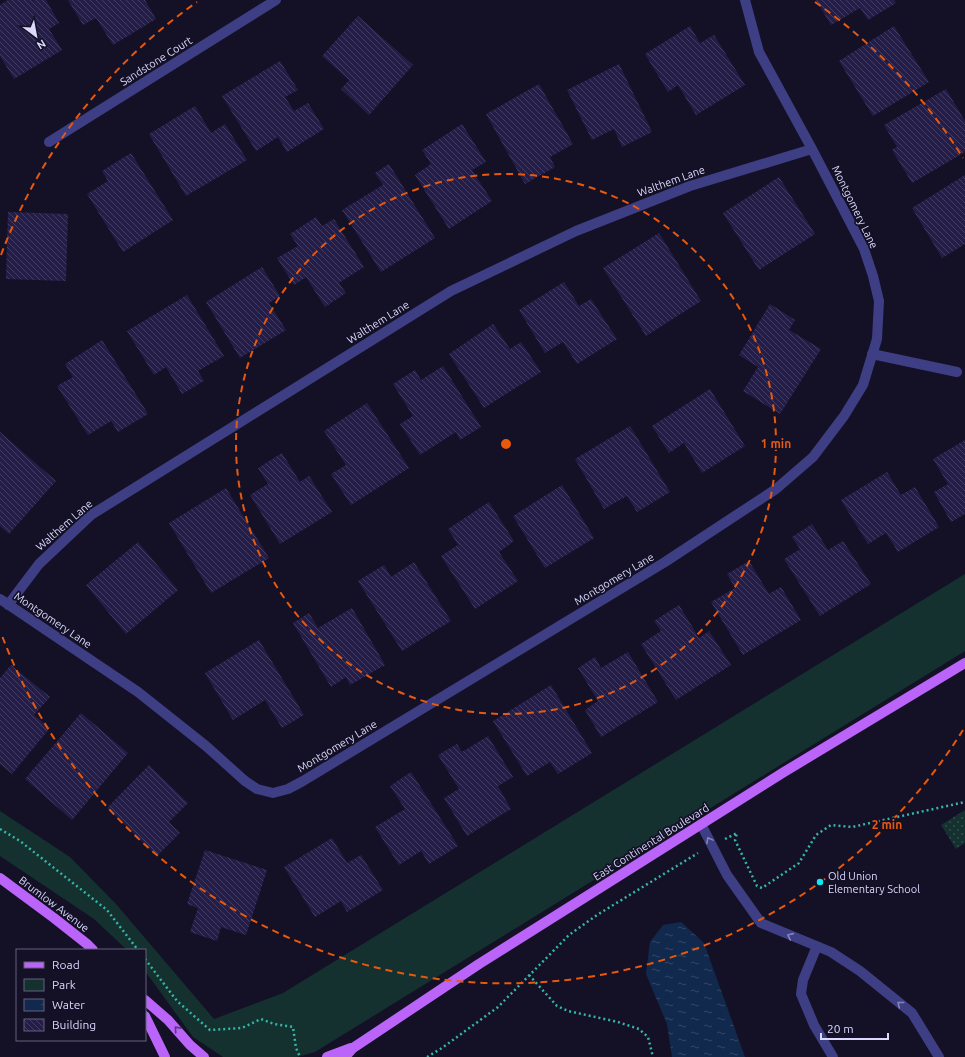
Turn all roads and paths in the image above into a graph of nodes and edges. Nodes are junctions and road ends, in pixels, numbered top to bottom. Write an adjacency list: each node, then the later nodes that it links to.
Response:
1 (276, 0): 3 (street, Sandstone Court)
2 (745, 0): 4 (street, Montgomery Lane)
3 (49, 142)
4 (812, 149): 5 (street, Montgomery Lane); 7 (street, Walthem Lane)
5 (872, 354): 6 (street); 7 (street, Montgomery Lane)
6 (957, 372)
7 (4, 602)
8 (965, 663): 10 (main road, East Continental Boulevard)
9 (965, 802): 12 (path)
10 (700, 824): 12 (street, one-way to 10); 21 (main road, East Continental Boulevard)
11 (0, 829): 16 (path)
12 (712, 845): 14 (street, one-way to 12); 18 (path)
13 (0, 878): 15 (main road, Brumlow Avenue)
14 (816, 946): 29 (street); 30 (street, one-way to 14)
15 (92, 949)
16 (137, 949)
17 (146, 960): 24 (path)
18 (529, 975): 27 (path); 28 (path)
19 (146, 1001): 23 (main road, one-way to 19)
20 (146, 1018): 22 (main road)
21 (353, 1048): 25 (main road, East Continental Boulevard); 26 (main road, East Continental Boulevard)
22 (165, 1057)
23 (204, 1057)
24 (300, 1057)
25 (327, 1057)
26 (345, 1057)
27 (427, 1057)
28 (653, 1057)
29 (833, 1057)
30 (940, 1057)

